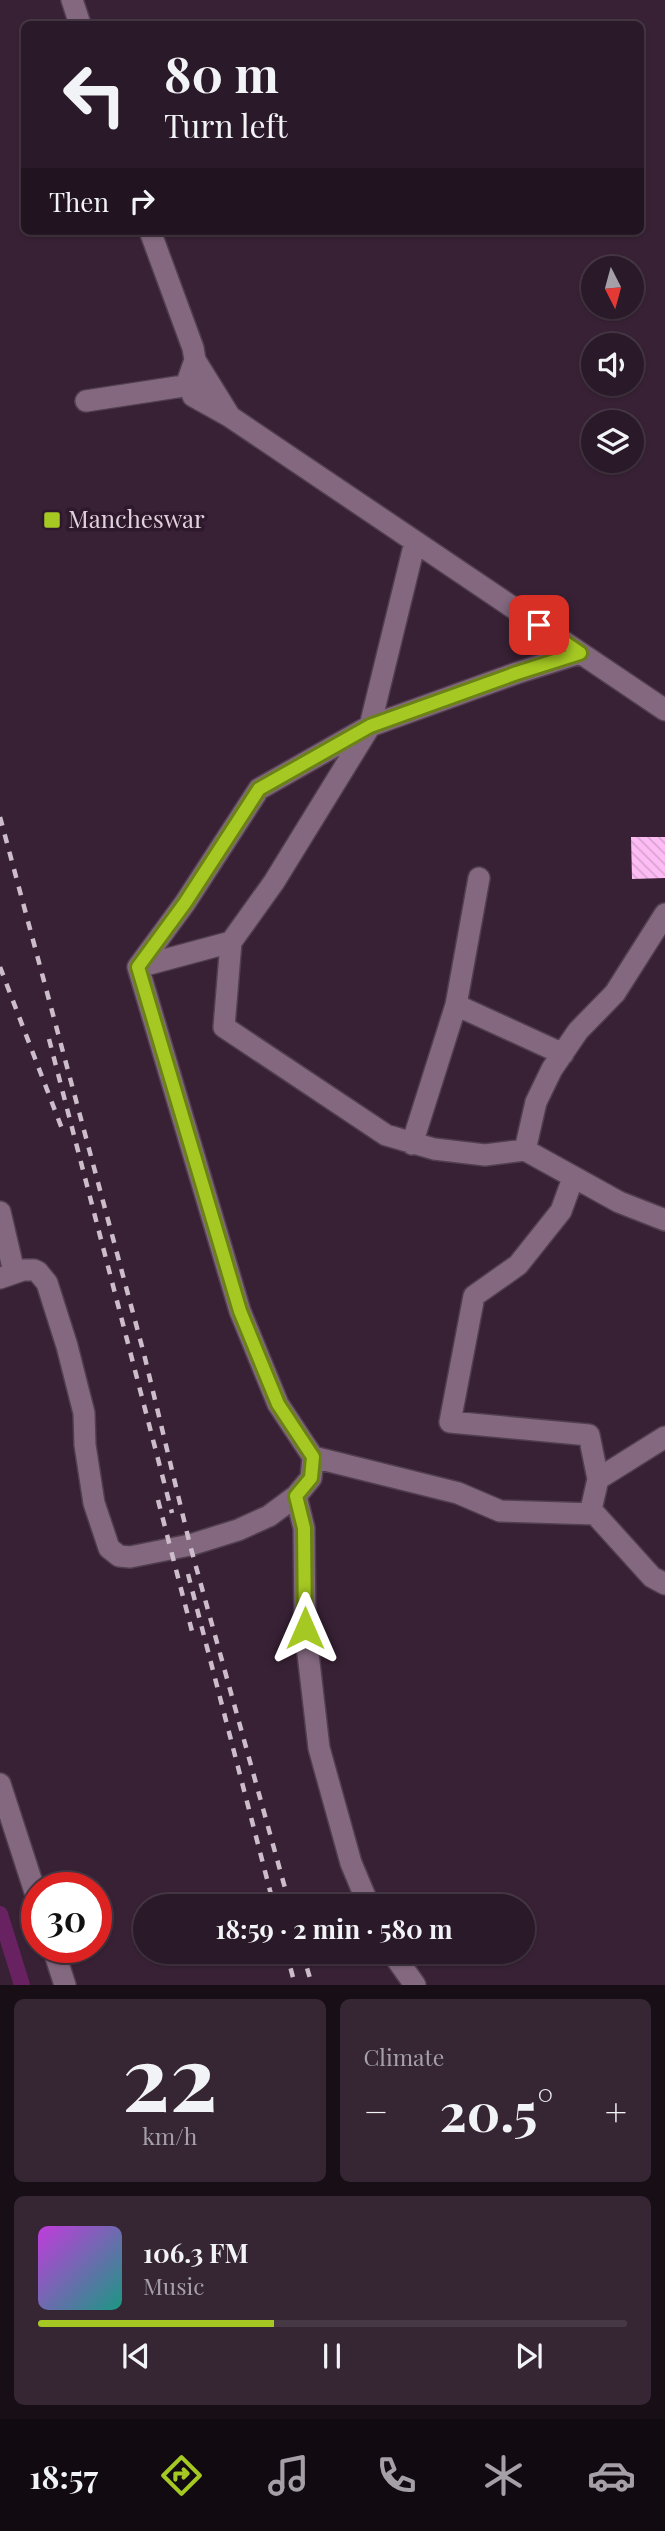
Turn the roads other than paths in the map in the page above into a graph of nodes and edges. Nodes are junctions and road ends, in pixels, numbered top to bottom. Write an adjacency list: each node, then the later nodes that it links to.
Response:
1 (72, 0): 2 (street)
2 (79, 21)
3 (151, 235): 4 (street)
4 (195, 360): 5 (street); 7 (street)
5 (190, 385): 6 (street); 7 (street)
6 (86, 401)
7 (229, 416): 8 (street)
8 (415, 542): 9 (street); 11 (street)
9 (580, 653): 10 (street); 11 (street)
10 (665, 710)
11 (370, 726): 14 (street); 15 (street)
12 (479, 878): 16 (street)
13 (665, 914): 17 (street)
14 (231, 942): 15 (street); 18 (street)
15 (138, 967): 25 (street)
16 (456, 1004): 17 (street); 18 (street)
17 (563, 1054): 19 (street)
18 (412, 1144): 19 (street)
19 (525, 1150): 20 (street)
20 (573, 1178): 22 (street); 26 (street)
21 (0, 1212): 23 (street)
22 (665, 1220)
23 (7, 1275): 27 (street)
24 (665, 1437): 26 (street)
25 (313, 1457): 27 (street); 28 (street)
26 (598, 1479): 28 (street)
27 (296, 1496): 32 (street)
28 (590, 1514): 29 (street)
29 (665, 1584)
30 (0, 1784): 31 (street)
31 (29, 1872)
32 (364, 1894)
33 (58, 1963): 35 (street)
34 (400, 1964): 36 (street)
35 (65, 1985)
36 (415, 1985)

